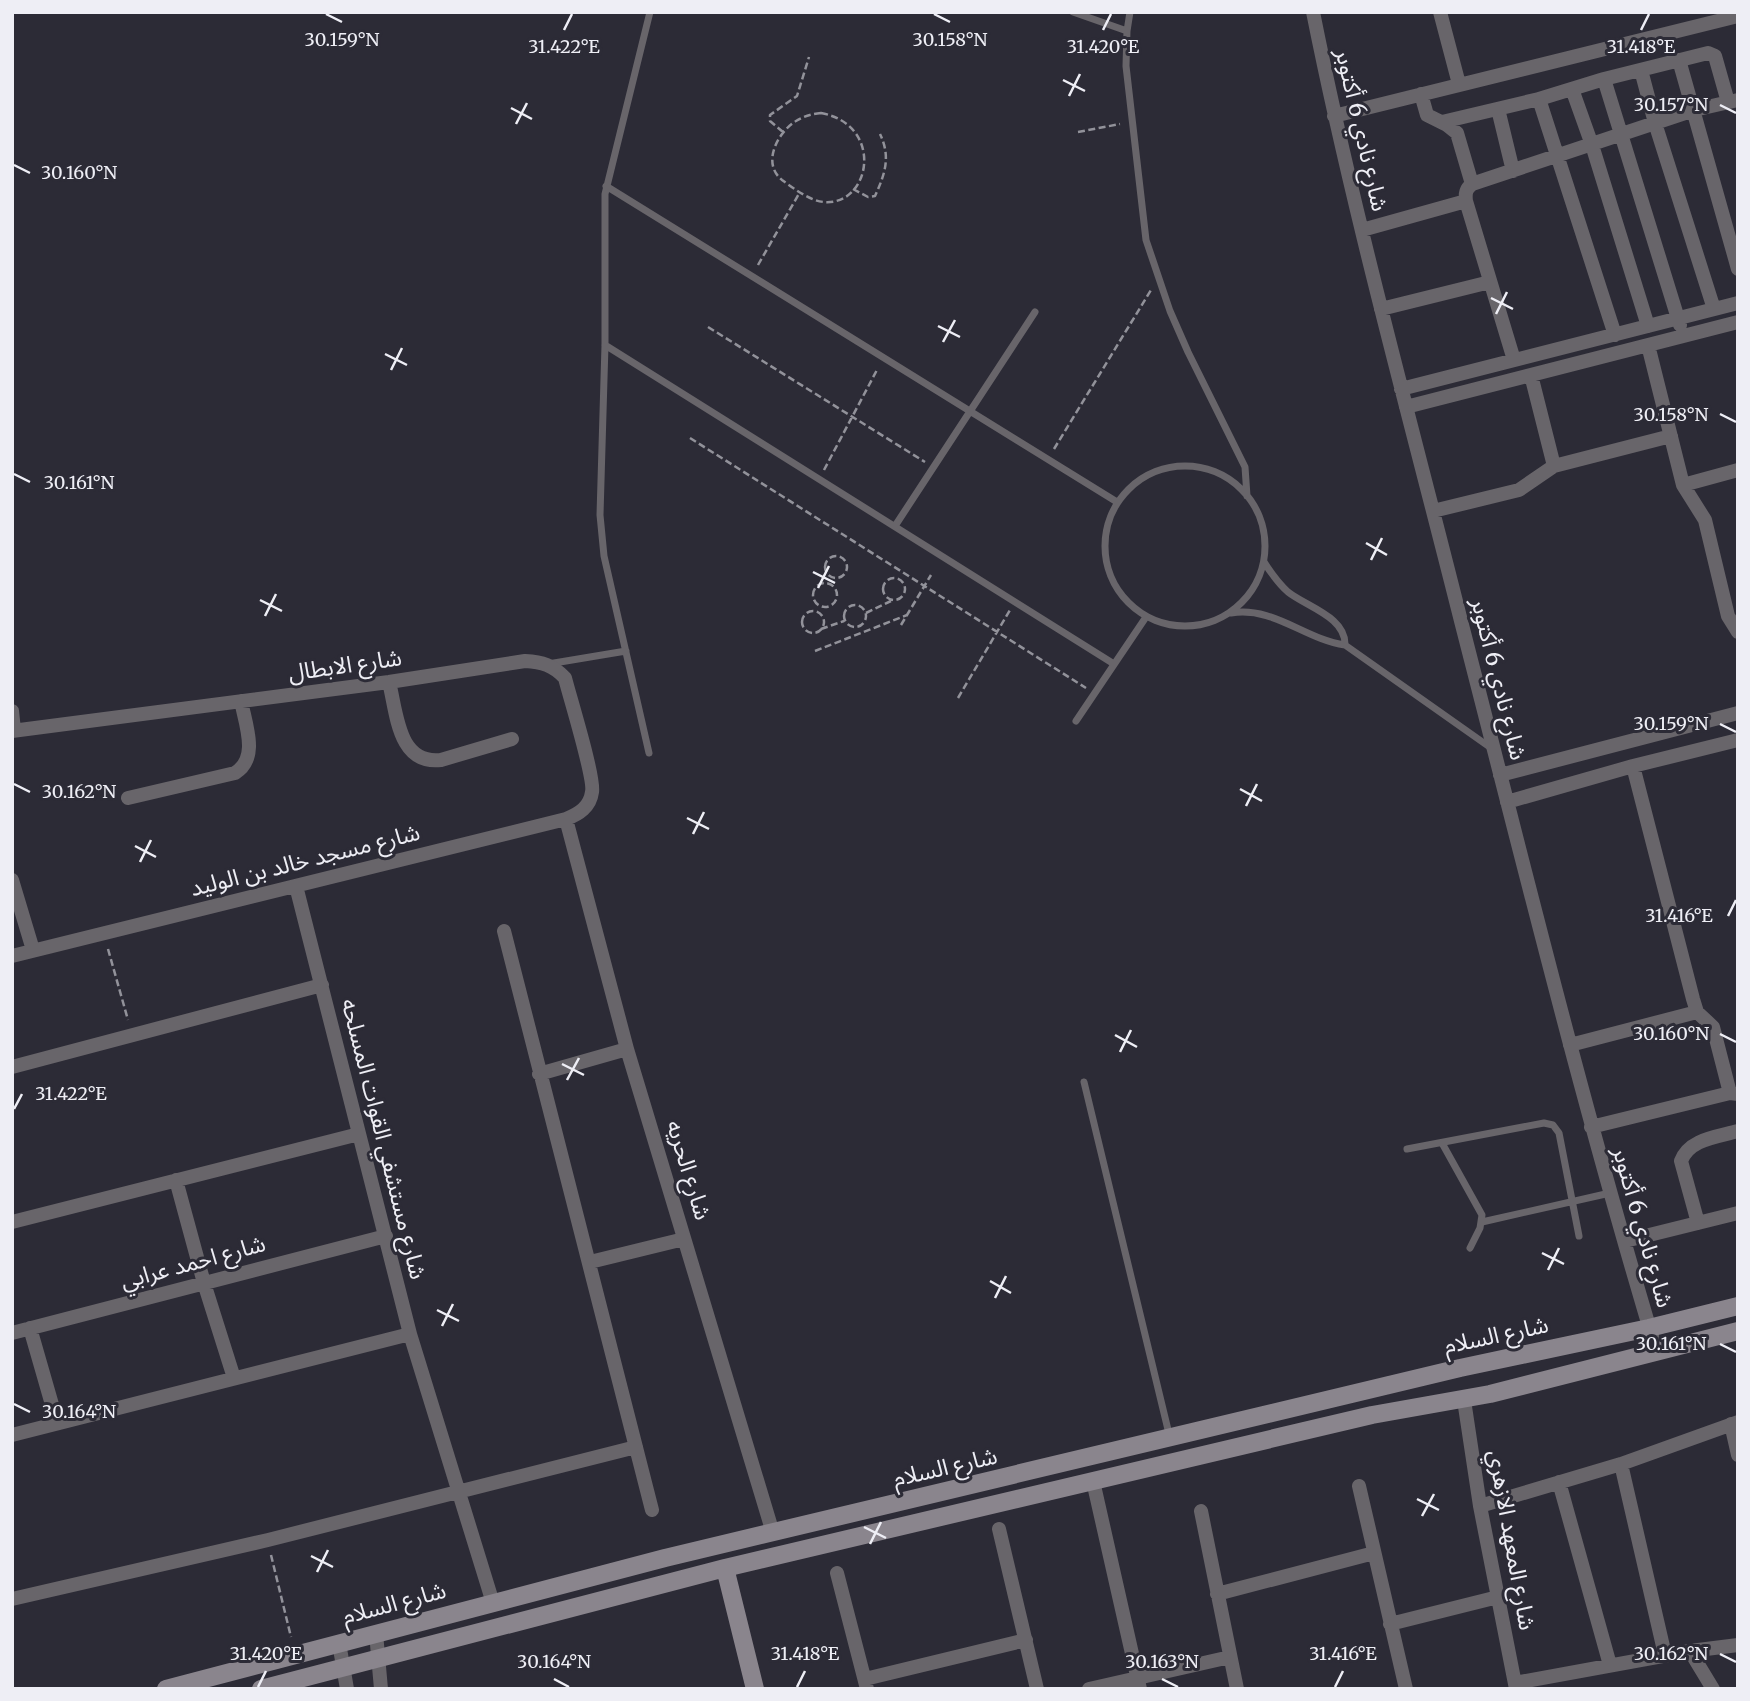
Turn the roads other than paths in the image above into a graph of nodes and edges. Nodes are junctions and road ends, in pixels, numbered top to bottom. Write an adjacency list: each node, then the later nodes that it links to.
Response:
1 (650, 12): 26 (lane)
2 (1073, 12): 7 (lane)
3 (1130, 12): 7 (lane)
4 (1313, 12): 18 (street, شارع نادي 6 أكتوبر)
5 (1440, 12): 11 (street)
6 (1738, 16): 11 (street)
7 (1127, 31): 51 (lane)
8 (1679, 60): 9 (street); 15 (street); 17 (street)
9 (1641, 70): 10 (street); 20 (street)
10 (1604, 79): 12 (street); 21 (street)
11 (1459, 84): 13 (street)
12 (1572, 89): 14 (street); 22 (street)
13 (1421, 94): 18 (street); 19 (street)
14 (1539, 99): 16 (street); 23 (street)
15 (1733, 102): 17 (street)
16 (1498, 109): 19 (street); 24 (street)
17 (1694, 110): 20 (street); 29 (street)
18 (1334, 116): 28 (street, شارع نادي 6 أكتوبر)
19 (1442, 122): 25 (street)
20 (1655, 123): 21 (street); 33 (street)
21 (1622, 134): 22 (street); 35 (street)
22 (1592, 145): 23 (street); 37 (street)
23 (1559, 156): 24 (street); 38 (street)
24 (1513, 171): 25 (street)
25 (1472, 184): 27 (street)
26 (606, 186): 40 (lane); 46 (lane)
27 (1466, 201): 28 (street); 30 (street)
28 (1362, 230): 32 (street, شارع نادي 6 أكتوبر)
29 (1738, 269)
30 (1490, 282): 32 (street); 42 (street)
31 (1738, 303): 33 (street)
32 (1381, 309): 44 (street, شارع نادي 6 أكتوبر)
33 (1714, 309): 35 (street)
34 (1035, 313): 46 (lane)
35 (1678, 318): 37 (street); 39 (street)
36 (1738, 322): 39 (street)
37 (1648, 326): 38 (street)
38 (1615, 335): 42 (street)
39 (1683, 336): 41 (street)
40 (605, 345): 54 (lane); 60 (lane)
41 (1648, 345): 43 (street); 47 (street)
42 (1514, 360): 44 (street)
43 (1531, 375): 45 (street); 48 (street)
44 (1401, 389): 45 (street, شارع نادي 6 أكتوبر)
45 (1406, 407): 53 (street, شارع نادي 6 أكتوبر)
46 (970, 411): 52 (lane); 54 (lane)
47 (1671, 436): 48 (street); 50 (street)
48 (1554, 466): 53 (street)
49 (1738, 470): 50 (street)
50 (1683, 485): 58 (street)
51 (1247, 496): 52 (lane); 55 (lane)
52 (1117, 502): 57 (lane)
53 (1433, 511): 71 (street, شارع نادي 6 أكتوبر)
54 (895, 526): 62 (lane)
55 (1264, 562): 56 (lane); 59 (lane)
56 (1230, 613): 57 (lane); 59 (lane)
57 (1146, 617): 62 (lane)
58 (1738, 632)
59 (1345, 645): 71 (lane)
60 (626, 651): 61 (lane); 72 (lane)
61 (547, 664): 63 (street, شارع الابطال); 77 (street, شارع مسجد خالد بن الوليد)
62 (1114, 664): 67 (lane)
63 (389, 682): 64 (street, شارع الابطال); 69 (street)
64 (241, 701): 68 (street, شارع الابطال); 75 (street)
65 (12, 711): 68 (street)
66 (1738, 713): 74 (street)
67 (1076, 721)
68 (13, 730)
69 (512, 739)
70 (1738, 740): 73 (street)
71 (1494, 750): 74 (street, شارع نادي 6 أكتوبر)
72 (649, 753)
73 (1633, 766): 76 (street); 84 (street)
74 (1500, 775): 76 (street, شارع نادي 6 أكتوبر)
75 (128, 798)
76 (1507, 802): 85 (street, شارع نادي 6 أكتوبر)
77 (566, 818): 79 (street, شارع مسجد خالد بن الوليد); 86 (street, شارع الحريه)
78 (12, 880): 81 (street)
79 (296, 886): 81 (street, شارع مسجد خالد بن الوليد); 83 (street, شارع مستشفي القوات المسلحه)
80 (504, 931): 88 (street)
81 (33, 950): 82 (street, شارع مسجد خالد بن الوليد)
82 (12, 956)
83 (322, 985): 87 (street); 93 (street, شارع مستشفي القوات المسلحه)
84 (1697, 1013): 85 (street); 90 (street)
85 (1570, 1045): 91 (street, شارع نادي 6 أكتوبر)
86 (627, 1049): 88 (street); 105 (street, شارع الحريه)
87 (12, 1067)
88 (539, 1074): 108 (street)
89 (1084, 1082): 124 (lane)
90 (1734, 1093): 91 (street)
91 (1591, 1127): 97 (street, شارع نادي 6 أكتوبر)
92 (1738, 1131): 102 (street)
93 (359, 1134): 96 (street); 103 (street, شارع مستشفي القوات المسلحه)
94 (1441, 1143): 95 (lane); 98 (lane); 101 (lane)
95 (1407, 1149)
96 (176, 1180): 100 (street); 109 (street)
97 (1611, 1193): 98 (lane); 106 (street, شارع نادي 6 أكتوبر)
98 (1573, 1202): 101 (lane); 104 (lane)
99 (1738, 1213): 102 (street)
100 (12, 1222)
101 (1482, 1222): 107 (lane)
102 (1698, 1223): 106 (street)
103 (386, 1236): 109 (street, شارع احمد عرابي); 115 (street, شارع مستشفي القوات المسلحه)
104 (1579, 1236)
105 (684, 1239): 108 (street); 136 (street, شارع الحريه)
106 (1625, 1241): 112 (street, شارع نادي 6 أكتوبر)
107 (1469, 1248)
108 (590, 1262): 125 (street)
109 (204, 1283): 111 (street, شارع احمد عرابي); 117 (street)
110 (1738, 1306): 112 (street, شارع السلام)
111 (30, 1328): 114 (street, شارع احمد عرابي); 121 (street)
112 (1649, 1328): 116 (street, شارع نادي 6 أكتوبر); 118 (street, شارع السلام)
113 (1738, 1331): 116 (street, شارع السلام)
114 (12, 1333)
115 (411, 1334): 117 (street); 131 (street, شارع مستشفي القوات المسلحه)
116 (1657, 1353): 119 (street, شارع السلام)
117 (234, 1378): 121 (street)
118 (1366, 1391): 120 (street); 124 (street, شارع السلام)
119 (1464, 1400): 120 (street, شارع السلام); 132 (street, شارع المعهد الازهري)
120 (1372, 1415): 128 (street, شارع السلام)
121 (57, 1422): 123 (street)
122 (1734, 1423): 126 (street); 127 (street)
123 (12, 1435)
124 (1170, 1438): 136 (street, شارع السلام)
125 (636, 1447): 131 (street); 133 (street)
126 (1738, 1455)
127 (1621, 1464): 129 (street); 150 (street)
128 (1093, 1481): 138 (street, شارع السلام); 155 (street)
129 (1559, 1482): 132 (street); 153 (street)
130 (1359, 1486): 137 (street)
131 (459, 1492): 142 (street); 143 (street, شارع مستشفي القوات المسلحه)
132 (1480, 1506): 141 (street, شارع المعهد الازهري)
133 (652, 1510)
134 (1201, 1511): 140 (street)
135 (999, 1529): 146 (street)
136 (773, 1533): 143 (street, شارع السلام)
137 (1374, 1553): 140 (street); 144 (street)
138 (725, 1568): 151 (street, شارع السلام); 162 (street)
139 (836, 1573): 156 (street)
140 (1217, 1594): 152 (street)
141 (1499, 1597): 144 (street); 157 (street, شارع المعهد الازهري)
142 (12, 1599)
143 (493, 1603): 145 (street, شارع السلام)
144 (1390, 1624): 166 (street)
145 (376, 1633): 147 (street, شارع السلام); 151 (street)
146 (1026, 1640): 156 (street); 163 (street)
147 (339, 1643): 154 (street); 158 (street, شارع السلام)
148 (1738, 1646): 149 (street)
149 (1690, 1651): 150 (street); 167 (street)
150 (1665, 1655): 153 (street)
151 (379, 1657): 154 (street, شارع السلام); 161 (street)
152 (1230, 1657): 155 (street); 165 (street)
153 (1610, 1665): 157 (street)
154 (343, 1667): 159 (street, شارع السلام); 160 (street)
155 (1138, 1683): 164 (street)
156 (866, 1684)
157 (1516, 1686)
158 (166, 1689)
159 (261, 1689)
160 (347, 1689)
161 (381, 1689)
162 (755, 1689)
163 (1037, 1689)
164 (1089, 1689)
165 (1237, 1689)
166 (1406, 1689)
167 (1713, 1689)

